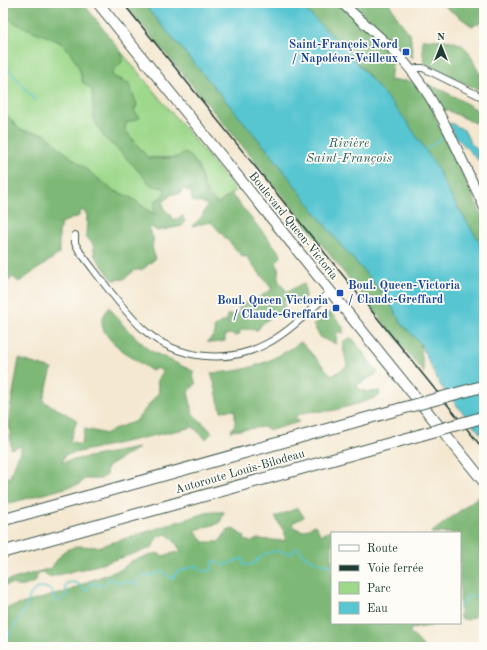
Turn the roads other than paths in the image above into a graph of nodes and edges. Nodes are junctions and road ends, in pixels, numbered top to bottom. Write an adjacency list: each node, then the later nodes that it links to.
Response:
1 (98, 3): 7 (main road, Boulevard Queen-Victoria)
2 (342, 3): 3 (street)
3 (412, 70): 4 (street); 5 (street)
4 (484, 98)
5 (483, 202)
6 (75, 235): 7 (street)
7 (330, 292): 10 (main road, Boulevard Queen-Victoria)
8 (484, 386): 11 (highway, Autoroute Louis-Bilodeau, bridge)
9 (484, 417): 12 (highway, Autoroute Louis-Bilodeau, bridge)
10 (484, 482)
11 (3, 520)
12 (3, 552)

